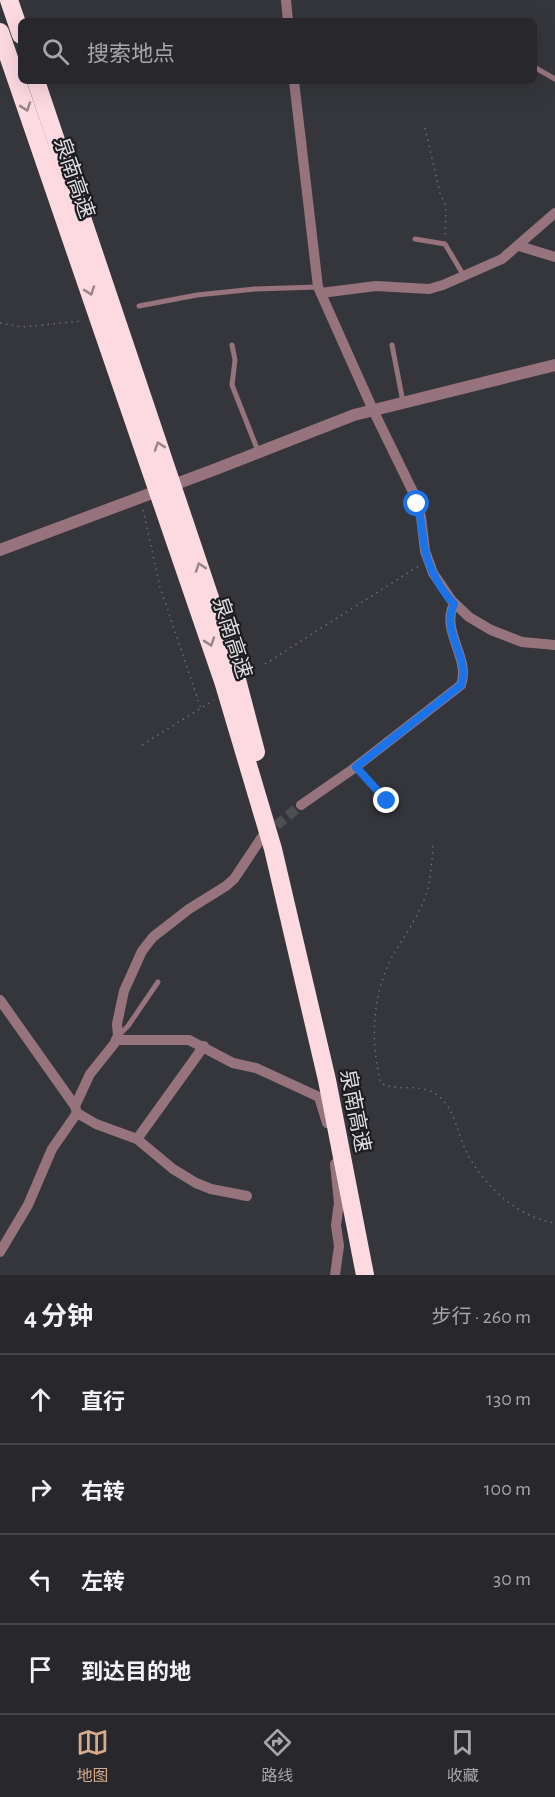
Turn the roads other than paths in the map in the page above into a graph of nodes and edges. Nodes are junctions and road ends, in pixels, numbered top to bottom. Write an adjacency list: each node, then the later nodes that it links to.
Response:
1 (9, 0): 4 (highway)
2 (286, 0): 3 (street)
3 (288, 18)
4 (18, 26)
5 (0, 32): 8 (highway, 泉南高速, one-way to 8)
6 (537, 69): 7 (lane)
7 (555, 79)
8 (18, 82)
9 (19, 84): 25 (highway, 泉南高速, one-way to 25)
10 (37, 84): 25 (highway, 泉南高速, one-way to 10)
11 (294, 84): 17 (street)
12 (555, 213): 14 (street)
13 (415, 239): 16 (lane)
14 (519, 246): 15 (street); 16 (street)
15 (555, 257)
16 (464, 276): 17 (street)
17 (320, 290): 18 (lane); 23 (street)
18 (139, 306)
19 (232, 345): 24 (lane)
20 (392, 345): 22 (lane)
21 (555, 364): 22 (street)
22 (403, 402): 23 (street)
23 (372, 410): 24 (street); 27 (street)
24 (259, 452): 26 (street)
25 (171, 504): 42 (highway, 泉南高速, one-way to 42); 43 (highway, 泉南高速, one-way to 25)
26 (0, 550)
27 (454, 604): 28 (street); 29 (street)
28 (555, 645)
29 (356, 767): 30 (lane); 31 (street)
30 (387, 801)
31 (301, 805)
32 (262, 837): 35 (street)
33 (158, 982): 35 (lane)
34 (0, 1000): 37 (street)
35 (117, 1038): 36 (street); 37 (street)
36 (204, 1046): 38 (street); 41 (street)
37 (76, 1110): 38 (street); 40 (street)
38 (138, 1139): 39 (street)
39 (247, 1196)
40 (0, 1252)
41 (335, 1275)
42 (365, 1275)
43 (377, 1275)

